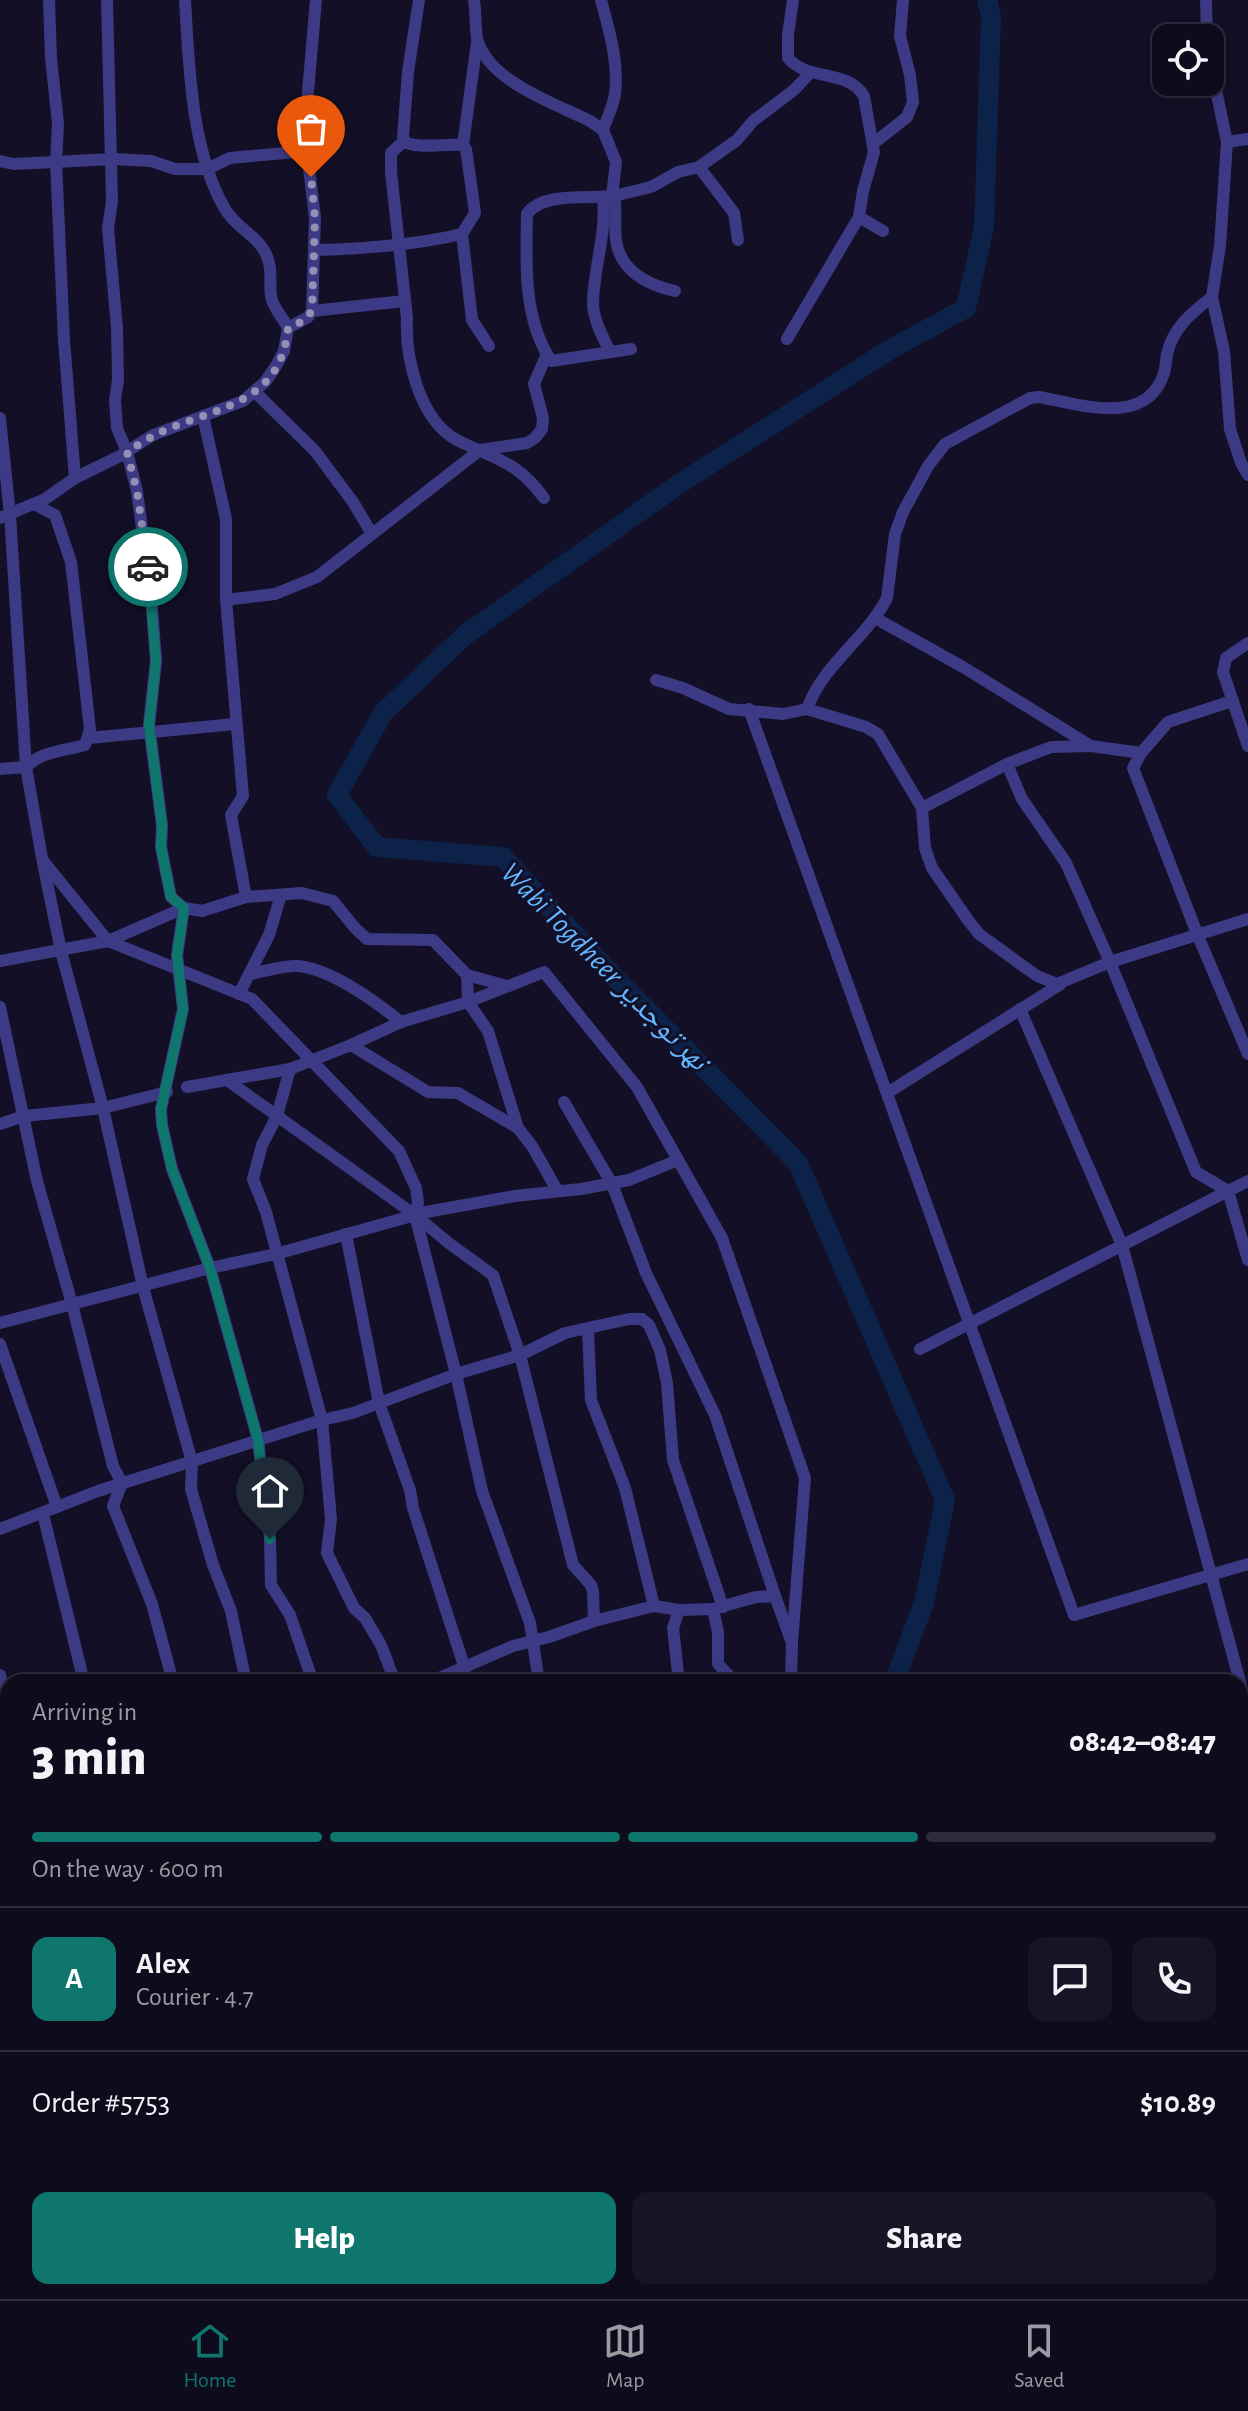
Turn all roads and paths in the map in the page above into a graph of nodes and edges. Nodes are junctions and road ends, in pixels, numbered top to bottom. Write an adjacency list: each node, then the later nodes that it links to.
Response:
1 (49, 0): 24 (street)
2 (107, 0): 22 (street)
3 (185, 0): 26 (street)
4 (316, 0): 21 (street)
5 (419, 0): 17 (street)
6 (474, 0): 12 (street)
7 (601, 0): 15 (street)
8 (793, 0): 13 (street)
9 (903, 0): 19 (street)
10 (1206, 0): 11 (street)
11 (1207, 24)
12 (477, 38): 15 (street); 20 (street)
13 (810, 73): 19 (street); 25 (street)
14 (1217, 96): 18 (street)
15 (603, 130): 27 (street)
16 (1248, 139): 18 (street)
17 (404, 141): 20 (street); 32 (street)
18 (1227, 142): 35 (street)
19 (874, 143): 28 (street)
20 (463, 145): 30 (street)
21 (307, 151): 26 (street); 33 (street)
22 (111, 159): 24 (street); 26 (street); 48 (street)
23 (0, 161): 24 (street)
24 (56, 162): 50 (street)
25 (699, 167): 27 (street); 31 (street)
26 (207, 169): 38 (street)
27 (610, 196): 34 (street); 42 (street); 43 (street)
28 (859, 217): 29 (street); 39 (street)
29 (883, 231)
30 (462, 234): 32 (street); 40 (street)
31 (738, 240)
32 (399, 243): 33 (street); 36 (street)
33 (315, 250): 37 (street)
34 (675, 291)
35 (1212, 297): 49 (street); 56 (street)
36 (405, 301): 37 (street); 47 (street)
37 (312, 311): 38 (street)
38 (288, 328): 44 (street)
39 (787, 339)
40 (489, 346)
41 (631, 349): 42 (street)
42 (610, 352): 43 (street)
43 (547, 354): 47 (street)
44 (255, 392): 45 (street); 54 (street)
45 (203, 416): 48 (street); 55 (street)
46 (0, 418): 53 (street)
47 (480, 450): 51 (street); 54 (street)
48 (127, 452): 50 (street); 63 (street)
49 (1248, 475)
50 (75, 478): 52 (street)
51 (544, 498)
52 (34, 504): 53 (street); 64 (street)
53 (5, 517): 69 (street)
54 (372, 534): 55 (street)
55 (226, 600): 62 (street)
56 (875, 618): 61 (street); 65 (street)
57 (1248, 643): 59 (street)
58 (656, 680): 60 (street)
59 (1232, 701): 66 (street); 67 (street)
60 (749, 709): 61 (street); 99 (street)
61 (807, 709): 71 (street)
62 (235, 724): 63 (street); 74 (street)
63 (150, 732): 64 (street); 75 (street)
64 (89, 738): 69 (street)
65 (1091, 746): 67 (street); 68 (street)
66 (1248, 746)
67 (1141, 753): 77 (street)
68 (1007, 764): 71 (street); 81 (street)
69 (26, 767): 70 (street); 72 (street)
70 (0, 769)
71 (922, 808): 85 (street)
72 (42, 858): 78 (street); 79 (street)
73 (281, 895): 74 (street); 83 (street); 84 (street)
74 (246, 897): 75 (street)
75 (184, 908): 78 (street); 82 (street)
76 (1248, 919): 77 (street)
77 (1198, 936): 81 (street); 93 (street)
78 (108, 941): 79 (street); 82 (street)
79 (61, 951): 80 (street); 101 (street)
80 (0, 961)
81 (1110, 962): 85 (street); 110 (street)
82 (179, 971): 87 (street); 98 (street)
83 (249, 974): 87 (street); 91 (street)
84 (467, 975): 86 (street); 88 (street)
85 (1061, 984): 90 (street)
86 (507, 986): 88 (street); 106 (street)
87 (239, 994): 94 (street)
88 (468, 1002): 91 (street); 105 (street)
89 (0, 1007): 102 (street)
90 (1020, 1009): 99 (street); 113 (street)
91 (401, 1022): 92 (street)
92 (351, 1045): 94 (street); 105 (street)
93 (1248, 1054)
94 (311, 1060): 95 (street); 111 (street)
95 (290, 1069): 96 (street); 103 (street)
96 (227, 1080): 97 (street); 103 (street)
97 (187, 1087)
98 (167, 1092): 101 (street); 116 (street)
99 (887, 1093): 120 (street)
100 (564, 1102): 108 (street)
101 (103, 1108): 102 (street); 117 (street)
102 (24, 1116): 104 (street); 118 (street)
103 (277, 1116): 111 (street); 114 (street)
104 (0, 1124)
105 (518, 1128): 109 (street)
106 (678, 1160): 108 (street); 142 (street)
107 (1248, 1181): 110 (street)
108 (612, 1184): 109 (street); 136 (street)
109 (557, 1190): 111 (street)
110 (1228, 1191): 113 (street); 115 (street)
111 (415, 1215): 112 (street); 124 (street); 125 (street)
112 (346, 1234): 114 (street); 126 (street)
113 (1122, 1245): 120 (street); 135 (street)
114 (276, 1254): 116 (street); 127 (street)
115 (1248, 1260)
116 (210, 1268): 117 (street); 128 (street)
117 (143, 1287): 118 (street); 129 (street)
118 (72, 1304): 119 (street); 130 (street)
119 (0, 1323)
120 (969, 1323): 123 (street); 135 (street)
121 (588, 1330): 124 (street); 137 (street); 138 (street)
122 (0, 1344): 131 (street)
123 (920, 1349)
124 (520, 1355): 125 (street); 140 (street)
125 (456, 1374): 126 (street); 141 (street)
126 (379, 1403): 127 (street); 143 (street)
127 (322, 1420): 128 (street); 148 (street)
128 (258, 1440): 129 (street); 147 (street)
129 (192, 1462): 130 (street); 146 (street)
130 (122, 1483): 131 (street); 145 (street)
131 (57, 1507): 132 (street)
132 (43, 1514): 133 (street); 144 (street)
133 (0, 1529)
134 (1248, 1564): 135 (street)
135 (1211, 1575): 154 (street)
136 (775, 1596): 138 (street); 142 (street)
137 (654, 1606): 139 (street); 140 (street)
138 (718, 1608): 139 (street); 152 (street)
139 (679, 1610): 151 (street)
140 (594, 1621): 141 (street)
141 (531, 1640): 143 (street); 150 (street)
142 (792, 1643): 153 (street)
143 (465, 1669): 149 (street)
144 (82, 1674)
145 (171, 1674)
146 (244, 1674)
147 (310, 1674)
148 (392, 1674)
149 (452, 1674)
150 (537, 1674)
151 (678, 1674)
152 (727, 1674)
153 (791, 1674)
154 (1238, 1674)

